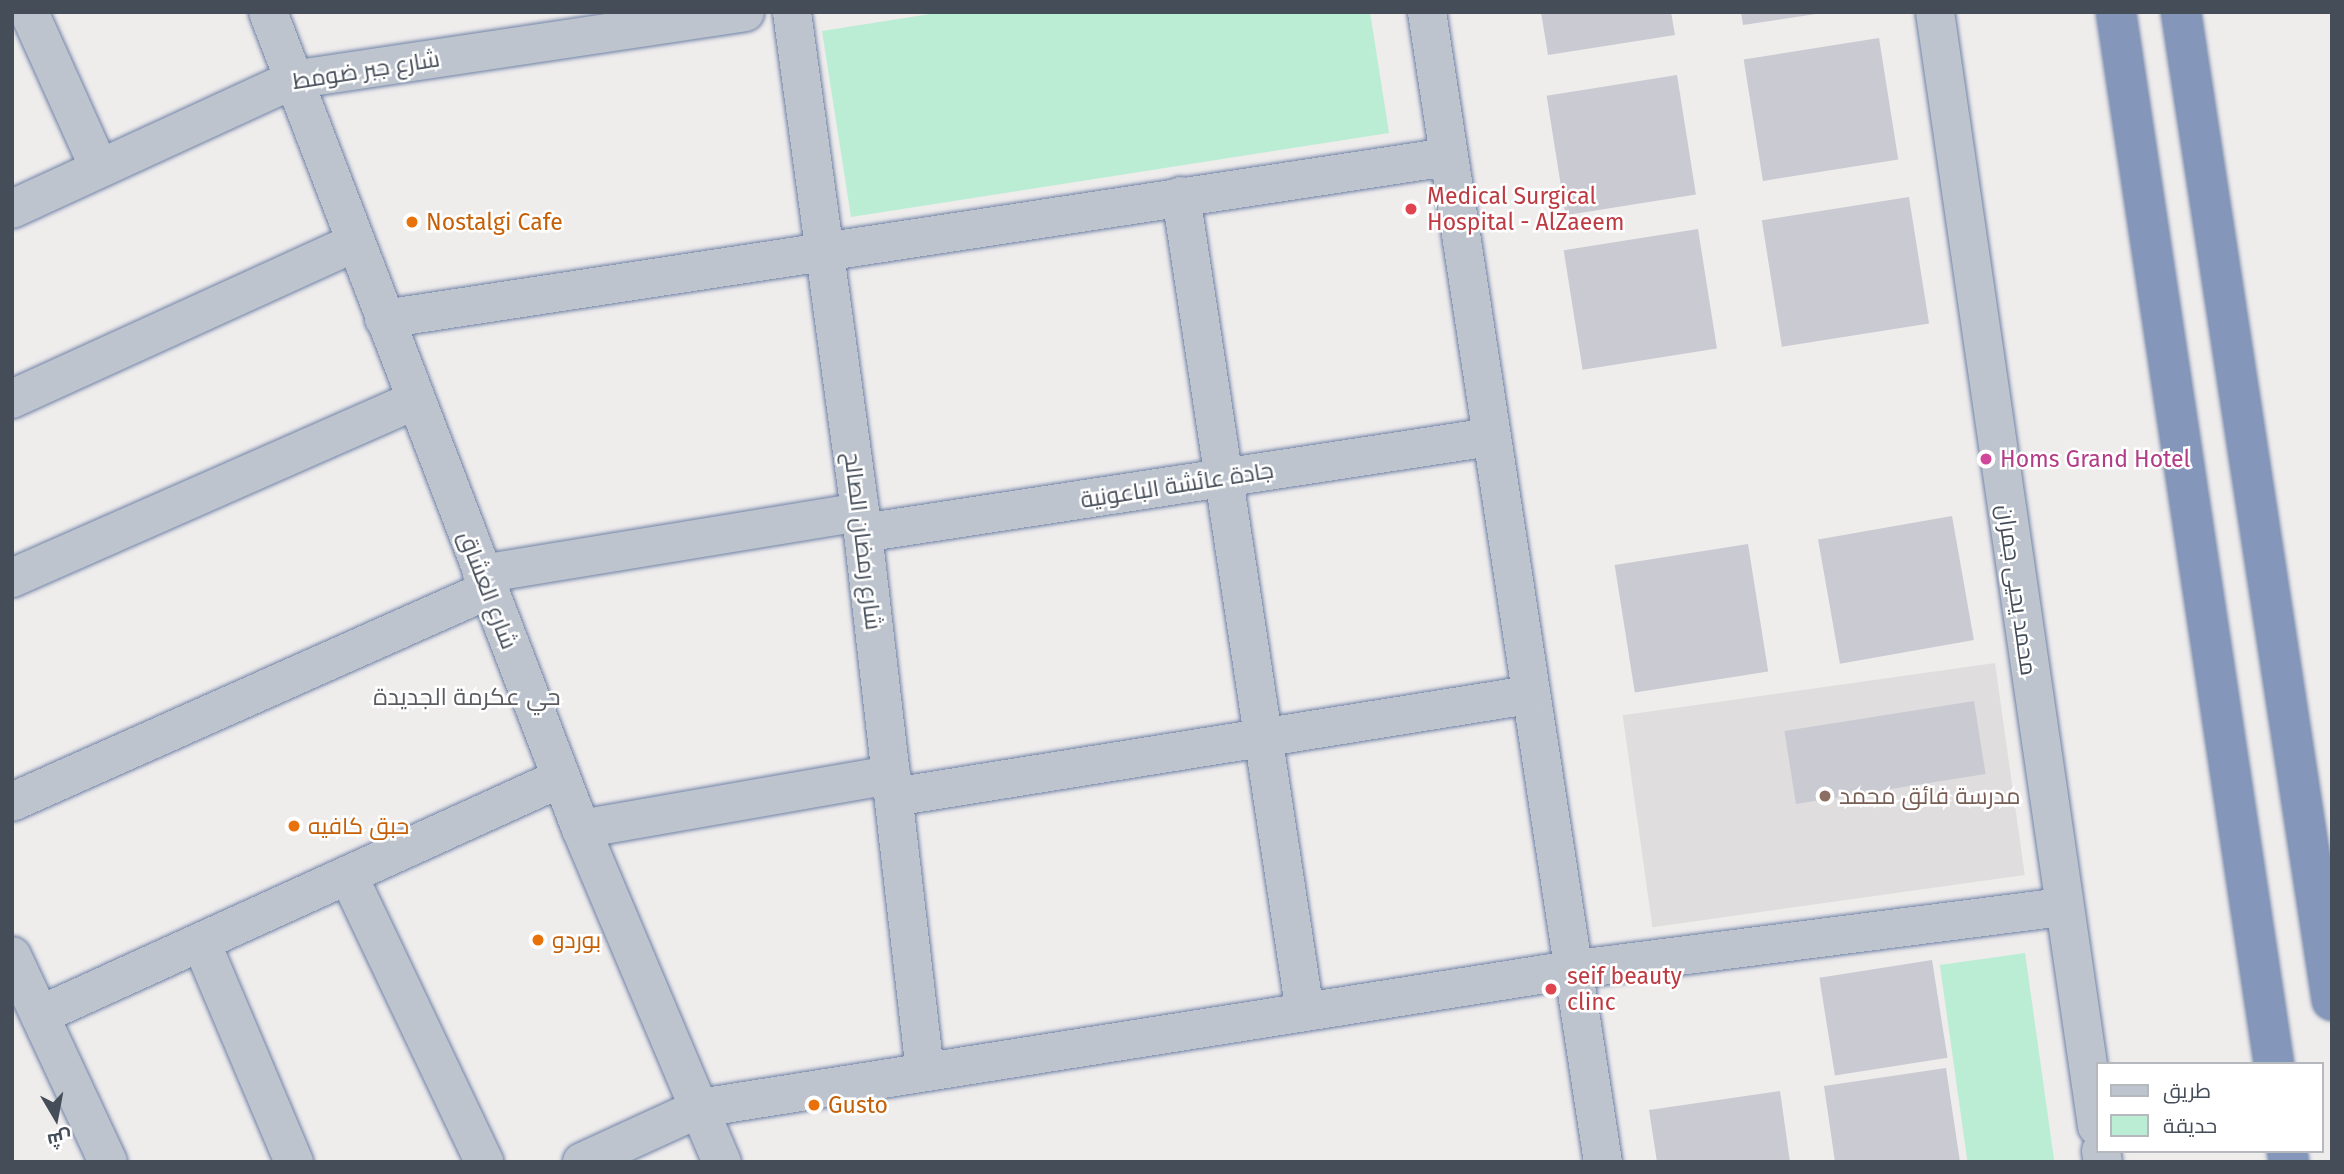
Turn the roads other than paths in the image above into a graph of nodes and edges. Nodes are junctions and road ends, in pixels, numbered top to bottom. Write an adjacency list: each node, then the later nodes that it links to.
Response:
1 (29, 12): 12 (street)
2 (268, 12): 10 (street, شارع العشاق)
3 (745, 12): 9 (street, شارع جبر ضومط)
4 (792, 12): 16 (street, شارع رمضان الصالح)
5 (1427, 12): 11 (street)
6 (1934, 12): 33 (street, محمد يحيى جمران)
7 (2116, 12): 40 (highway)
8 (2181, 12): 31 (highway)
9 (639, 20): 10 (street, شارع جبر ضومط)
10 (292, 79): 12 (street, شارع جبر ضومط); 15 (street, شارع العشاق)
11 (1448, 157): 13 (street); 20 (street)
12 (99, 168): 14 (street, شارع جبر ضومط)
13 (1181, 196): 16 (street); 21 (street)
14 (12, 209)
15 (354, 243): 17 (street, شارع العشاق); 18 (street)
16 (824, 247): 17 (street); 22 (street, شارع رمضان الصالح)
17 (384, 319): 19 (street, شارع العشاق)
18 (12, 399)
19 (415, 400): 23 (street); 24 (street, شارع العشاق)
20 (1490, 437): 21 (street, جادة عائشة الباعونية); 25 (street)
21 (1225, 477): 22 (street, جادة عائشة الباعونية); 26 (street)
22 (862, 522): 24 (street, جادة عائشة الباعونية); 28 (street, شارع رمضان الصالح)
23 (12, 578)
24 (485, 582): 27 (street, شارع العشاق); 29 (street, جادة عائشة الباعونية)
25 (1529, 695): 26 (street); 36 (street)
26 (1266, 737): 28 (street); 39 (street)
27 (561, 778): 30 (street, شارع العشاق); 32 (street)
28 (892, 786): 30 (street); 41 (street, شارع رمضان الصالح)
29 (12, 802)
30 (581, 829): 42 (street, شارع العشاق)
31 (2322, 868): 38 (highway)
32 (348, 875): 34 (street); 46 (street)
33 (2063, 907): 36 (street); 43 (street, محمد يحيى جمران)
34 (201, 942): 37 (street); 45 (street)
35 (12, 956): 37 (street)
36 (1570, 970): 39 (street); 49 (street)
37 (27, 1001): 44 (street)
38 (2332, 1001)
39 (1305, 1012): 41 (street)
40 (2274, 1062)
41 (925, 1071): 42 (street)
42 (701, 1108): 47 (street); 48 (street, شارع العشاق)
43 (2096, 1120)
44 (108, 1162)
45 (293, 1162)
46 (484, 1162)
47 (582, 1162)
48 (722, 1162)
49 (1603, 1162)

